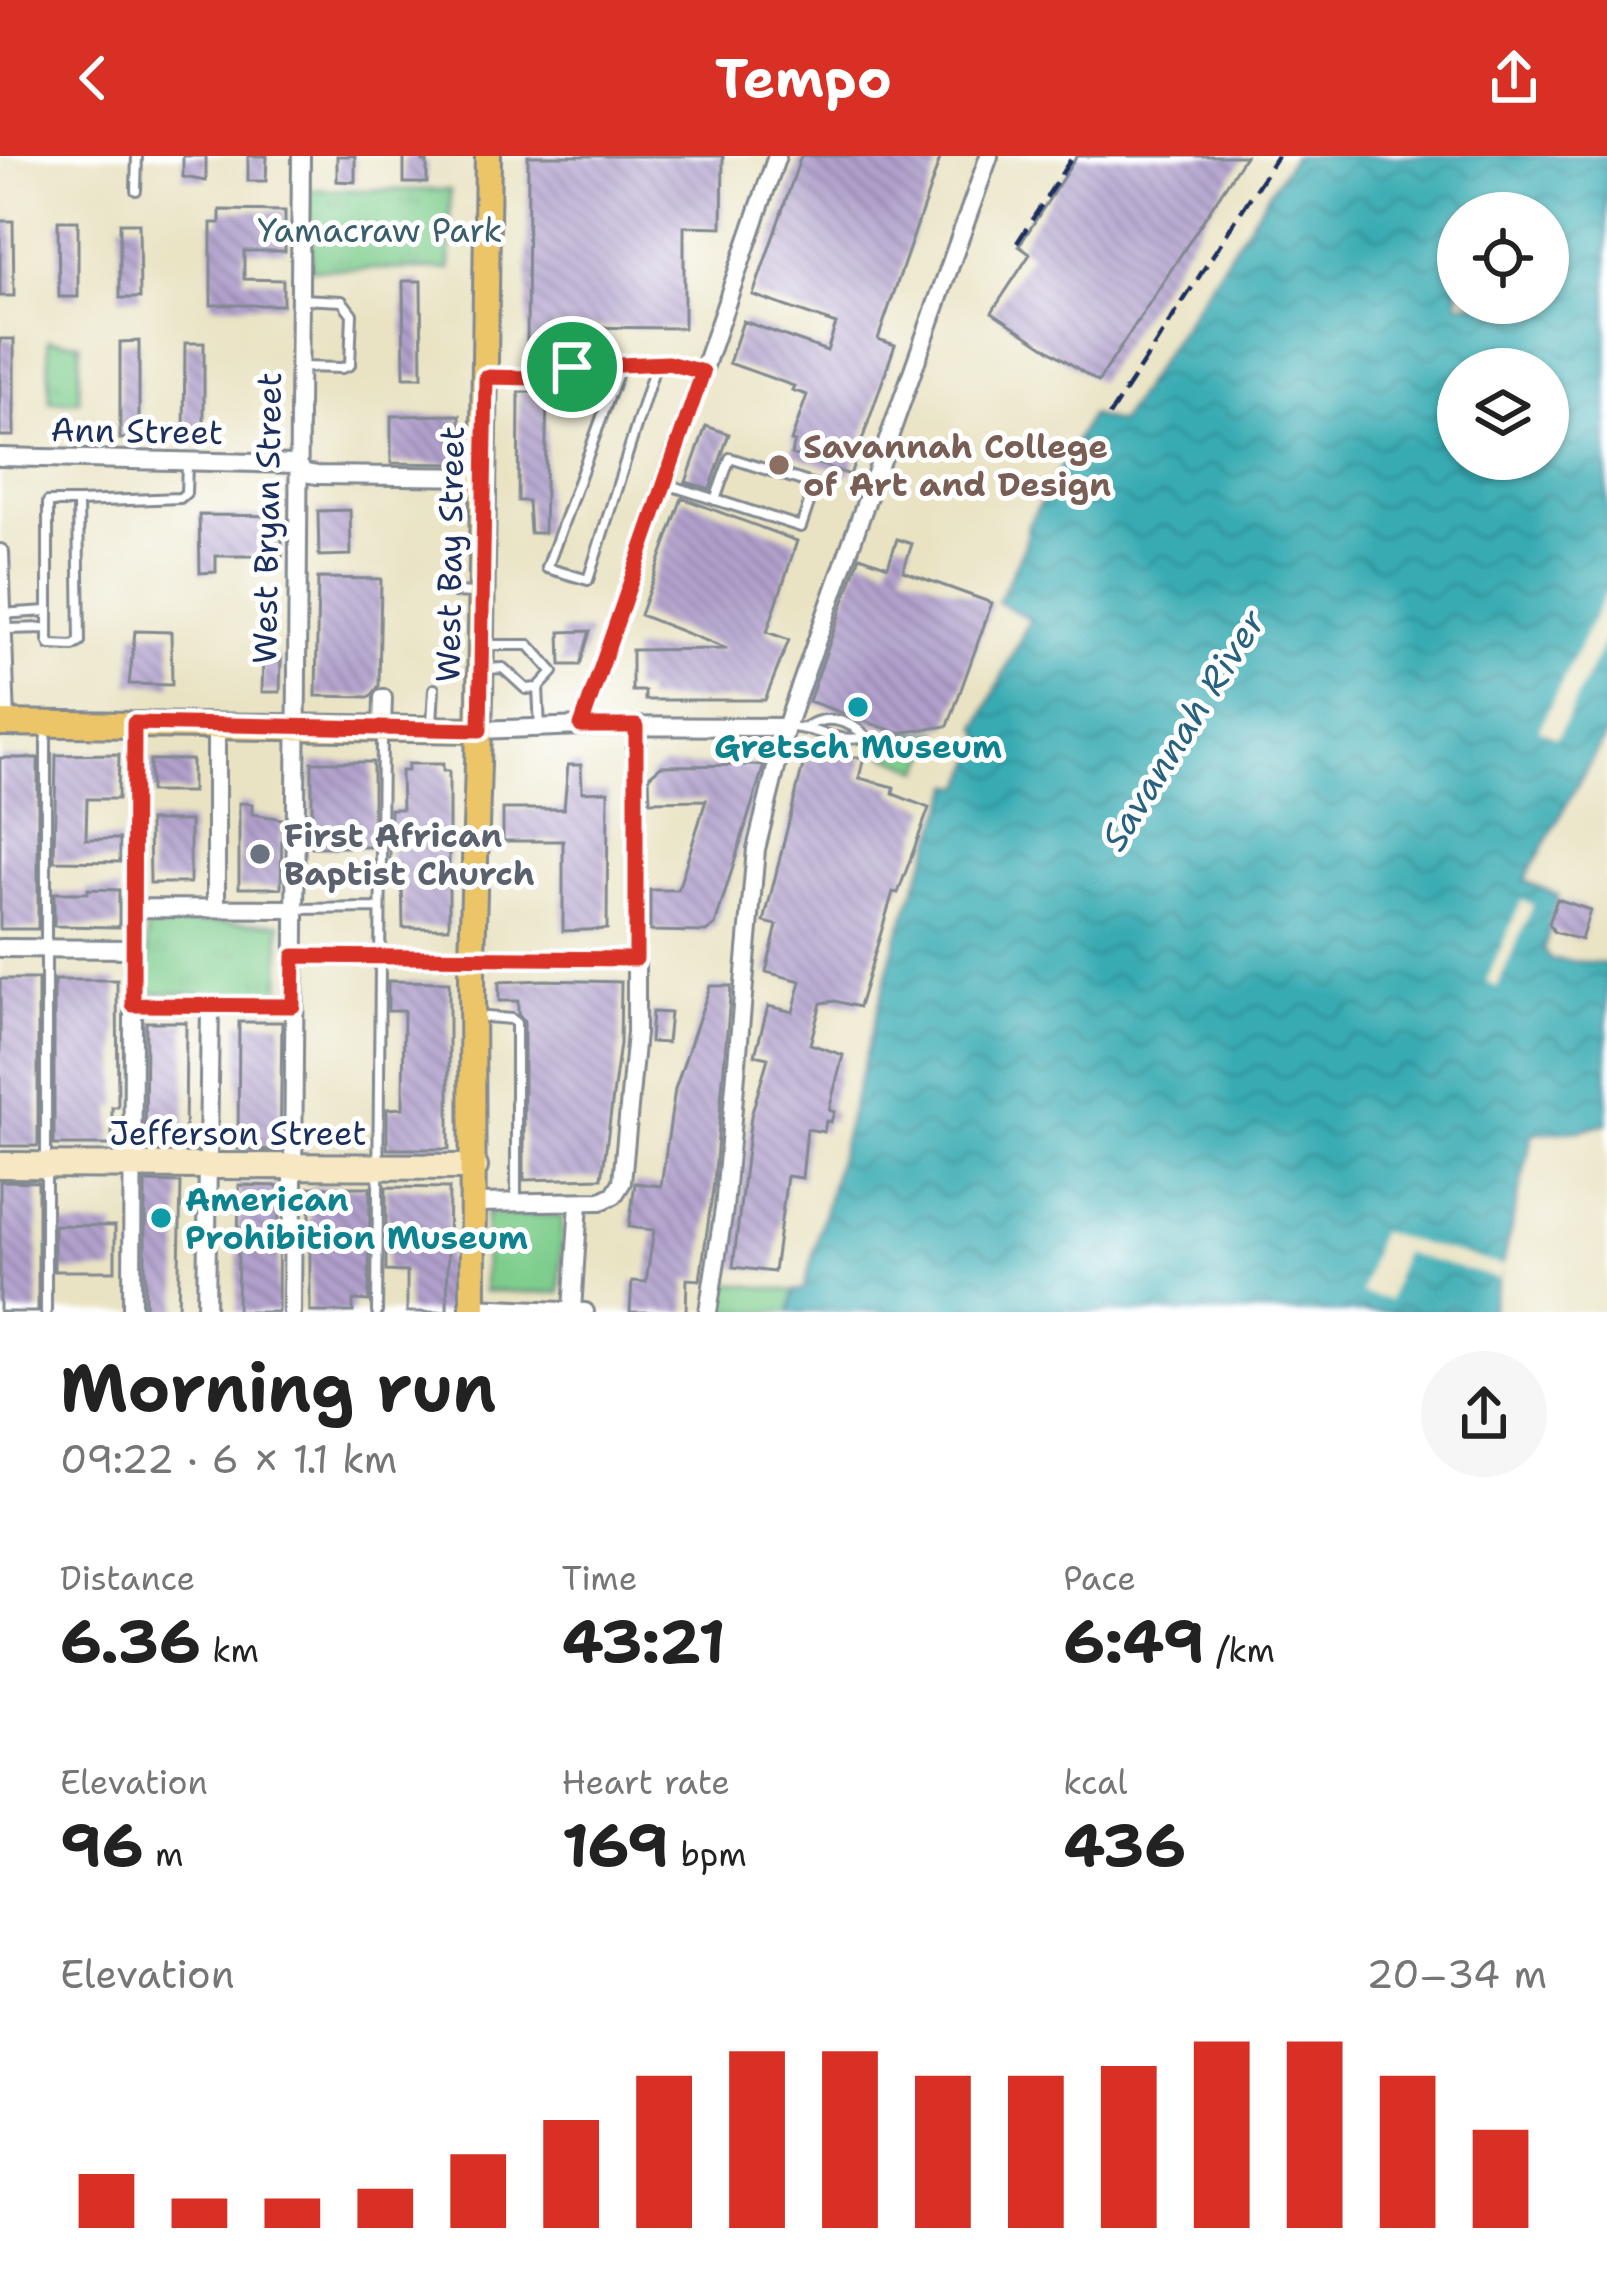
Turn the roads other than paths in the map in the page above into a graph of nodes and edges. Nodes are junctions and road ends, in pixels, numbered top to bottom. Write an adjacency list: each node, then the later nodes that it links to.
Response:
1 (136, 156): 6 (lane)
2 (302, 156): 7 (street, West Bryan Street)
3 (488, 156): 12 (main road, West Bay Street)
4 (777, 156): 11 (street)
5 (989, 156): 40 (street)
6 (136, 190)
7 (299, 298): 9 (street, West Bryan Street); 9 (lane)
8 (656, 363): 10 (lane); 10 (lane); 11 (lane)
9 (298, 367): 15 (street, West Bryan Street)
10 (620, 367): 12 (lane)
11 (703, 372): 17 (street)
12 (486, 377): 16 (main road, West Bay Street)
13 (0, 457): 14 (street, Ann Street)
14 (187, 463): 15 (street, Ann Street); 19 (lane)
15 (297, 464): 16 (street, Ann Street); 34 (street, West Bryan Street)
16 (484, 477): 22 (main road, West Bay Street)
17 (664, 484): 18 (lane); 35 (street)
18 (715, 500): 18 (lane)
19 (78, 502): 23 (lane); 25 (lane)
20 (0, 553): 24 (street)
21 (452, 592): 22 (lane)
22 (482, 592): 26 (main road, West Bay Street)
23 (47, 611): 24 (lane); 25 (lane)
24 (2, 621): 25 (lane); 30 (street)
25 (47, 628)
26 (481, 657): 28 (lane); 28 (lane); 42 (main road, West Bay Street)
27 (434, 688): 41 (lane)
28 (538, 688): 39 (lane)
29 (383, 698): 38 (street)
30 (3, 723): 31 (main road)
31 (46, 723): 32 (main road); 48 (lane)
32 (134, 723): 33 (main road); 43 (street)
33 (216, 724): 34 (main road); 44 (street)
34 (295, 726): 38 (main road); 46 (street, West Bryan Street)
35 (581, 726): 36 (street); 39 (street)
36 (636, 726): 40 (street); 53 (street)
37 (806, 727): 37 (lane); 40 (lane)
38 (382, 728): 41 (main road); 45 (lane)
39 (540, 728): 42 (street)
40 (786, 728): 76 (street)
41 (432, 729): 42 (main road)
42 (480, 730): 52 (main road, West Bay Street)
43 (133, 908): 44 (street); 49 (street)
44 (216, 908): 46 (street)
45 (380, 908): 46 (lane); 51 (lane)
46 (294, 909): 50 (street, West Bryan Street)
47 (0, 948): 48 (street)
48 (45, 948): 49 (street); 59 (lane)
49 (133, 949): 54 (street)
50 (294, 956): 51 (street); 56 (street, West Bryan Street)
51 (379, 956): 52 (street); 64 (lane)
52 (472, 958): 53 (street); 57 (main road, West Bay Street)
53 (636, 959): 67 (street)
54 (133, 1005): 55 (street); 60 (street)
55 (210, 1005): 56 (street); 61 (street)
56 (293, 1006): 62 (street, West Bryan Street)
57 (474, 1016): 63 (main road, West Bay Street); 65 (lane)
58 (0, 1165): 59 (street, Jefferson Street)
59 (46, 1165): 60 (street, Jefferson Street); 71 (lane)
60 (132, 1166): 61 (street, Jefferson Street); 72 (street)
61 (208, 1166): 62 (street, Jefferson Street); 73 (street)
62 (293, 1167): 64 (street, Jefferson Street); 74 (street, West Bryan Street)
63 (475, 1167): 64 (street, Jefferson Street); 66 (main road, West Bay Street)
64 (377, 1168): 75 (lane)
65 (516, 1202): 66 (street); 67 (street)
66 (474, 1203): 68 (main road, West Bay Street)
67 (579, 1203): 70 (street)
68 (473, 1310): 69 (street)
69 (528, 1310): 70 (street)
70 (578, 1311)
71 (46, 1312)
72 (132, 1312)
73 (206, 1312)
74 (292, 1312)
75 (377, 1312)
76 (708, 1312)

